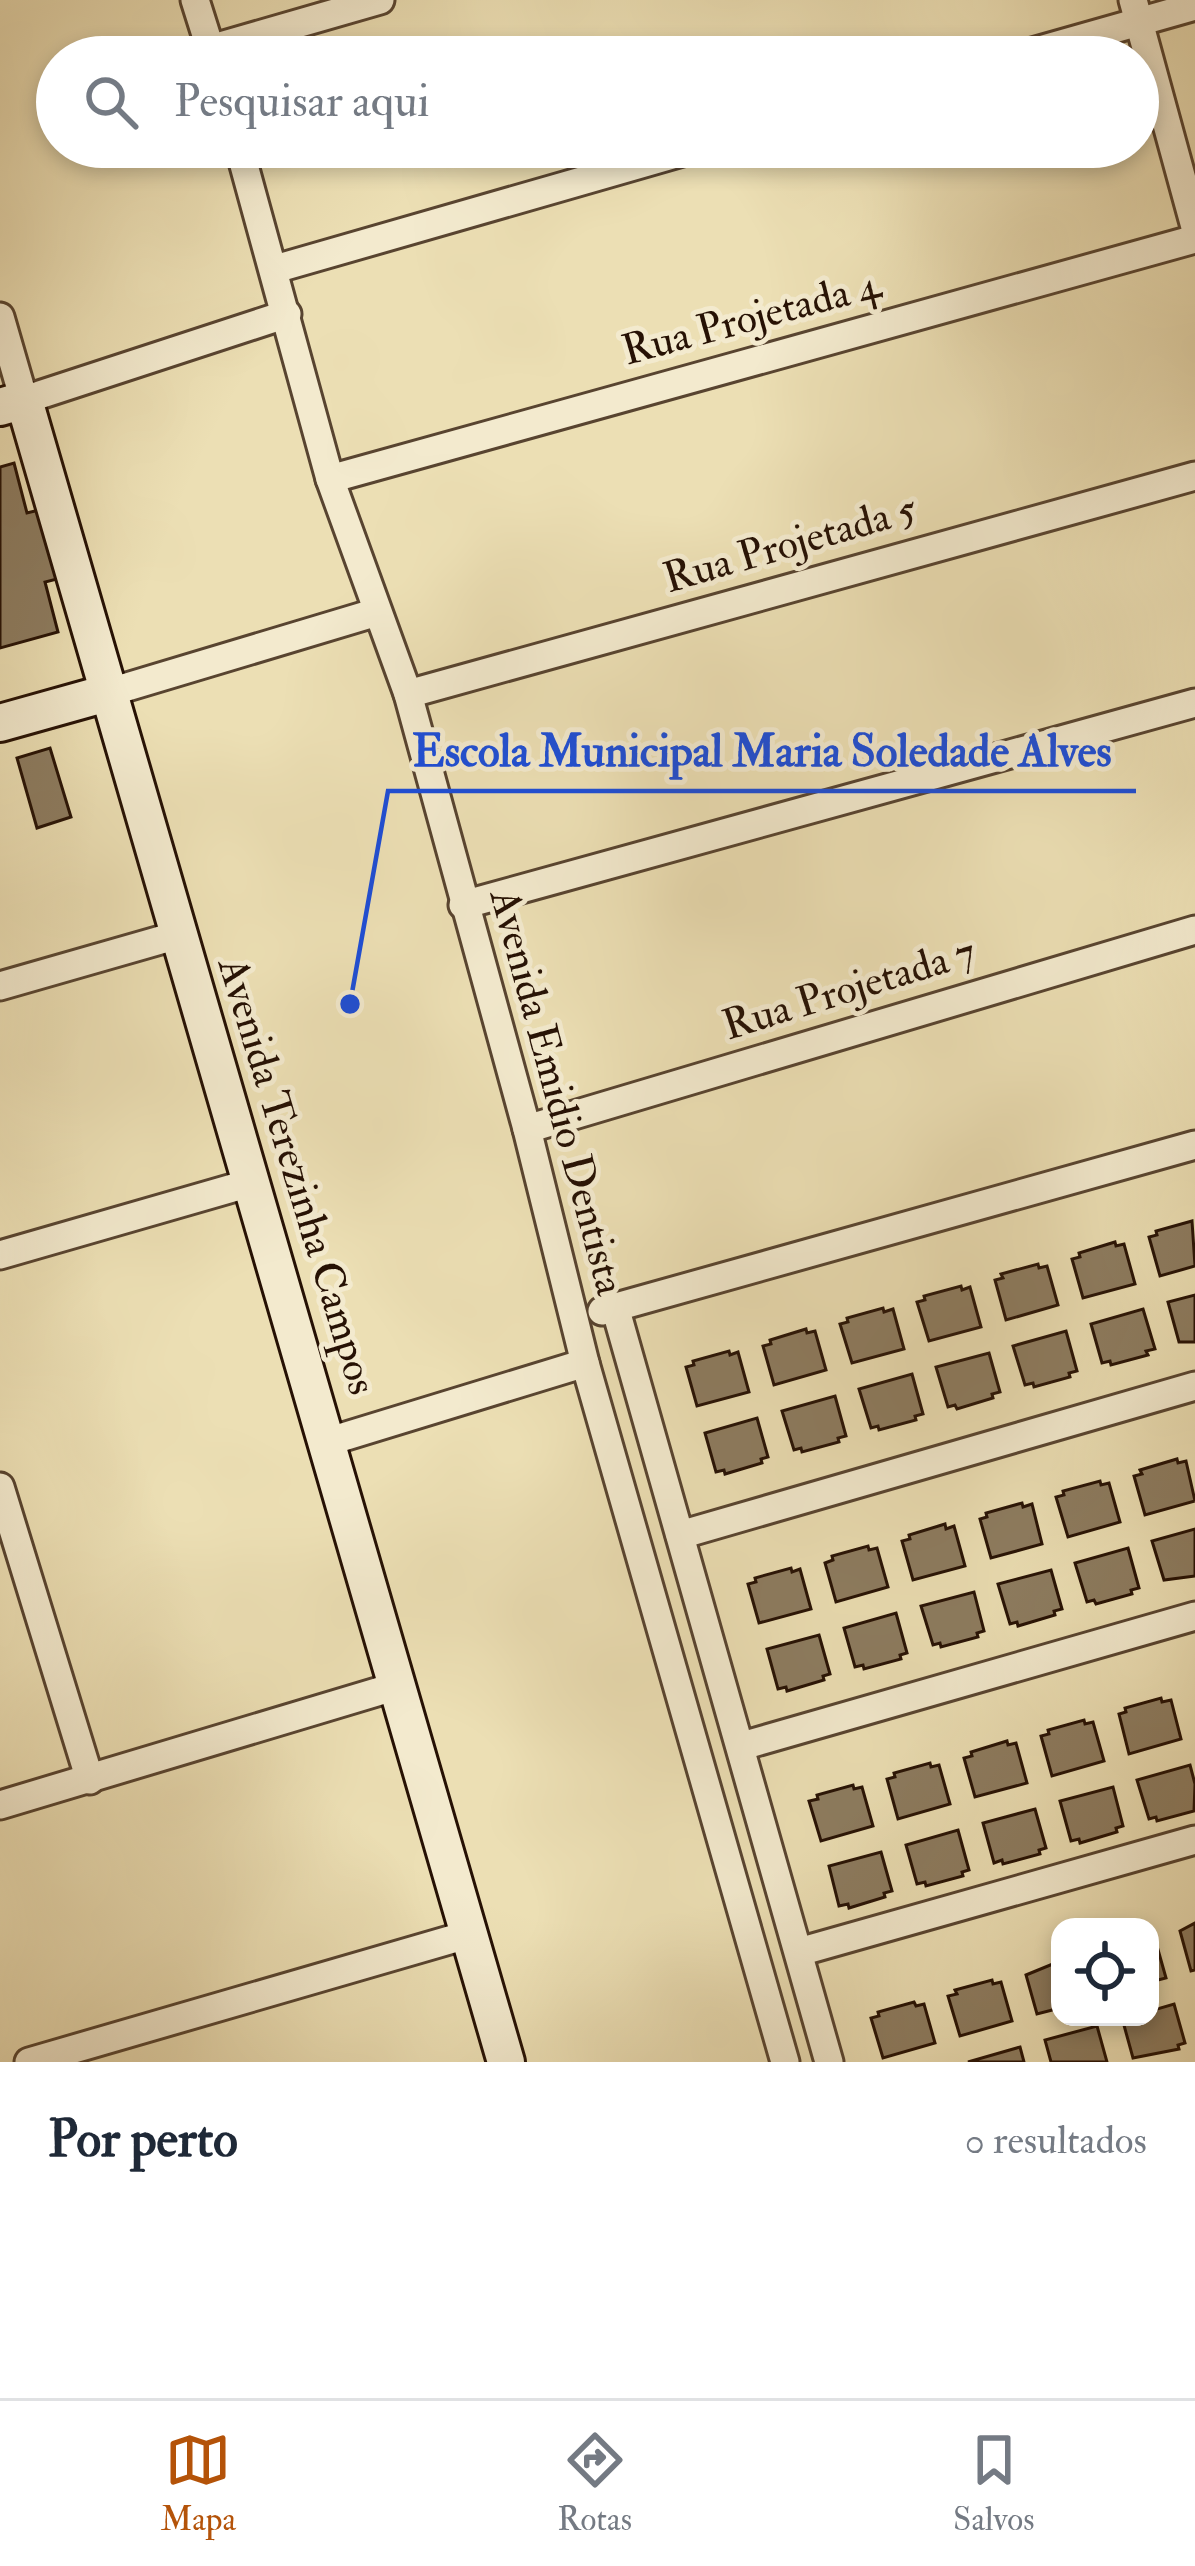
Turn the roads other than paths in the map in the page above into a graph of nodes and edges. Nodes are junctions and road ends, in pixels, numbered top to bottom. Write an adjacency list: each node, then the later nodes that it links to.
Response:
1 (195, 0): 5 (street)
2 (380, 0): 6 (street)
3 (1195, 6): 4 (street)
4 (1136, 11): 7 (street)
5 (207, 36)
6 (266, 36)
7 (1070, 36)
8 (1159, 95): 11 (street)
9 (245, 168): 13 (street, Avenida Emidio Dentista)
10 (627, 168): 13 (street)
11 (1195, 227)
12 (1195, 239): 18 (street, Rua Projetada 4)
13 (275, 269): 14 (street, Avenida Emidio Dentista)
14 (287, 314): 16 (street); 18 (street, Avenida Emidio Dentista)
15 (0, 317): 16 (street, Avenida Terezinha Campos)
16 (12, 403): 20 (street, Avenida Terezinha Campos)
17 (1195, 476): 21 (street, Rua Projetada 5)
18 (329, 478): 19 (street, Avenida Emidio Dentista)
19 (376, 612): 20 (street); 21 (street, Avenida Emidio Dentista)
20 (107, 693): 23 (street); 26 (street, Avenida Terezinha Campos)
21 (408, 694): 24 (street, Avenida Emidio Dentista)
22 (1195, 704): 24 (street)
23 (0, 723)
24 (463, 904): 28 (street, Avenida Emidio Dentista)
25 (1195, 930): 28 (street, Rua Projetada 7)
26 (178, 935): 27 (street); 30 (street, Avenida Terezinha Campos)
27 (0, 986)
28 (527, 1129): 33 (street, Avenida Emidio Dentista)
29 (1195, 1145): 32 (street)
30 (250, 1183): 31 (street); 36 (street, Avenida Terezinha Campos)
31 (0, 1256)
32 (615, 1307): 33 (street); 39 (street, Avenida Emidio Dentista)
33 (575, 1318): 34 (street, Avenida Emidio Dentista)
34 (585, 1363): 36 (street); 50 (street, Avenida Emidio Dentista)
35 (1195, 1386): 39 (street)
36 (329, 1441): 41 (street, Avenida Terezinha Campos)
37 (0, 1487): 38 (street)
38 (5, 1526): 43 (street)
39 (680, 1535): 42 (street, Avenida Emidio Dentista)
40 (1195, 1616): 42 (street)
41 (400, 1685): 43 (street); 46 (street, Avenida Terezinha Campos)
42 (742, 1746): 47 (street, Avenida Emidio Dentista)
43 (90, 1780): 44 (street)
44 (0, 1805)
45 (1195, 1840): 47 (street)
46 (470, 1934): 48 (street); 49 (street, Avenida Terezinha Campos)
47 (799, 1952): 51 (street, Avenida Emidio Dentista)
48 (29, 2062)
49 (506, 2062)
50 (785, 2062)
51 (830, 2062)

